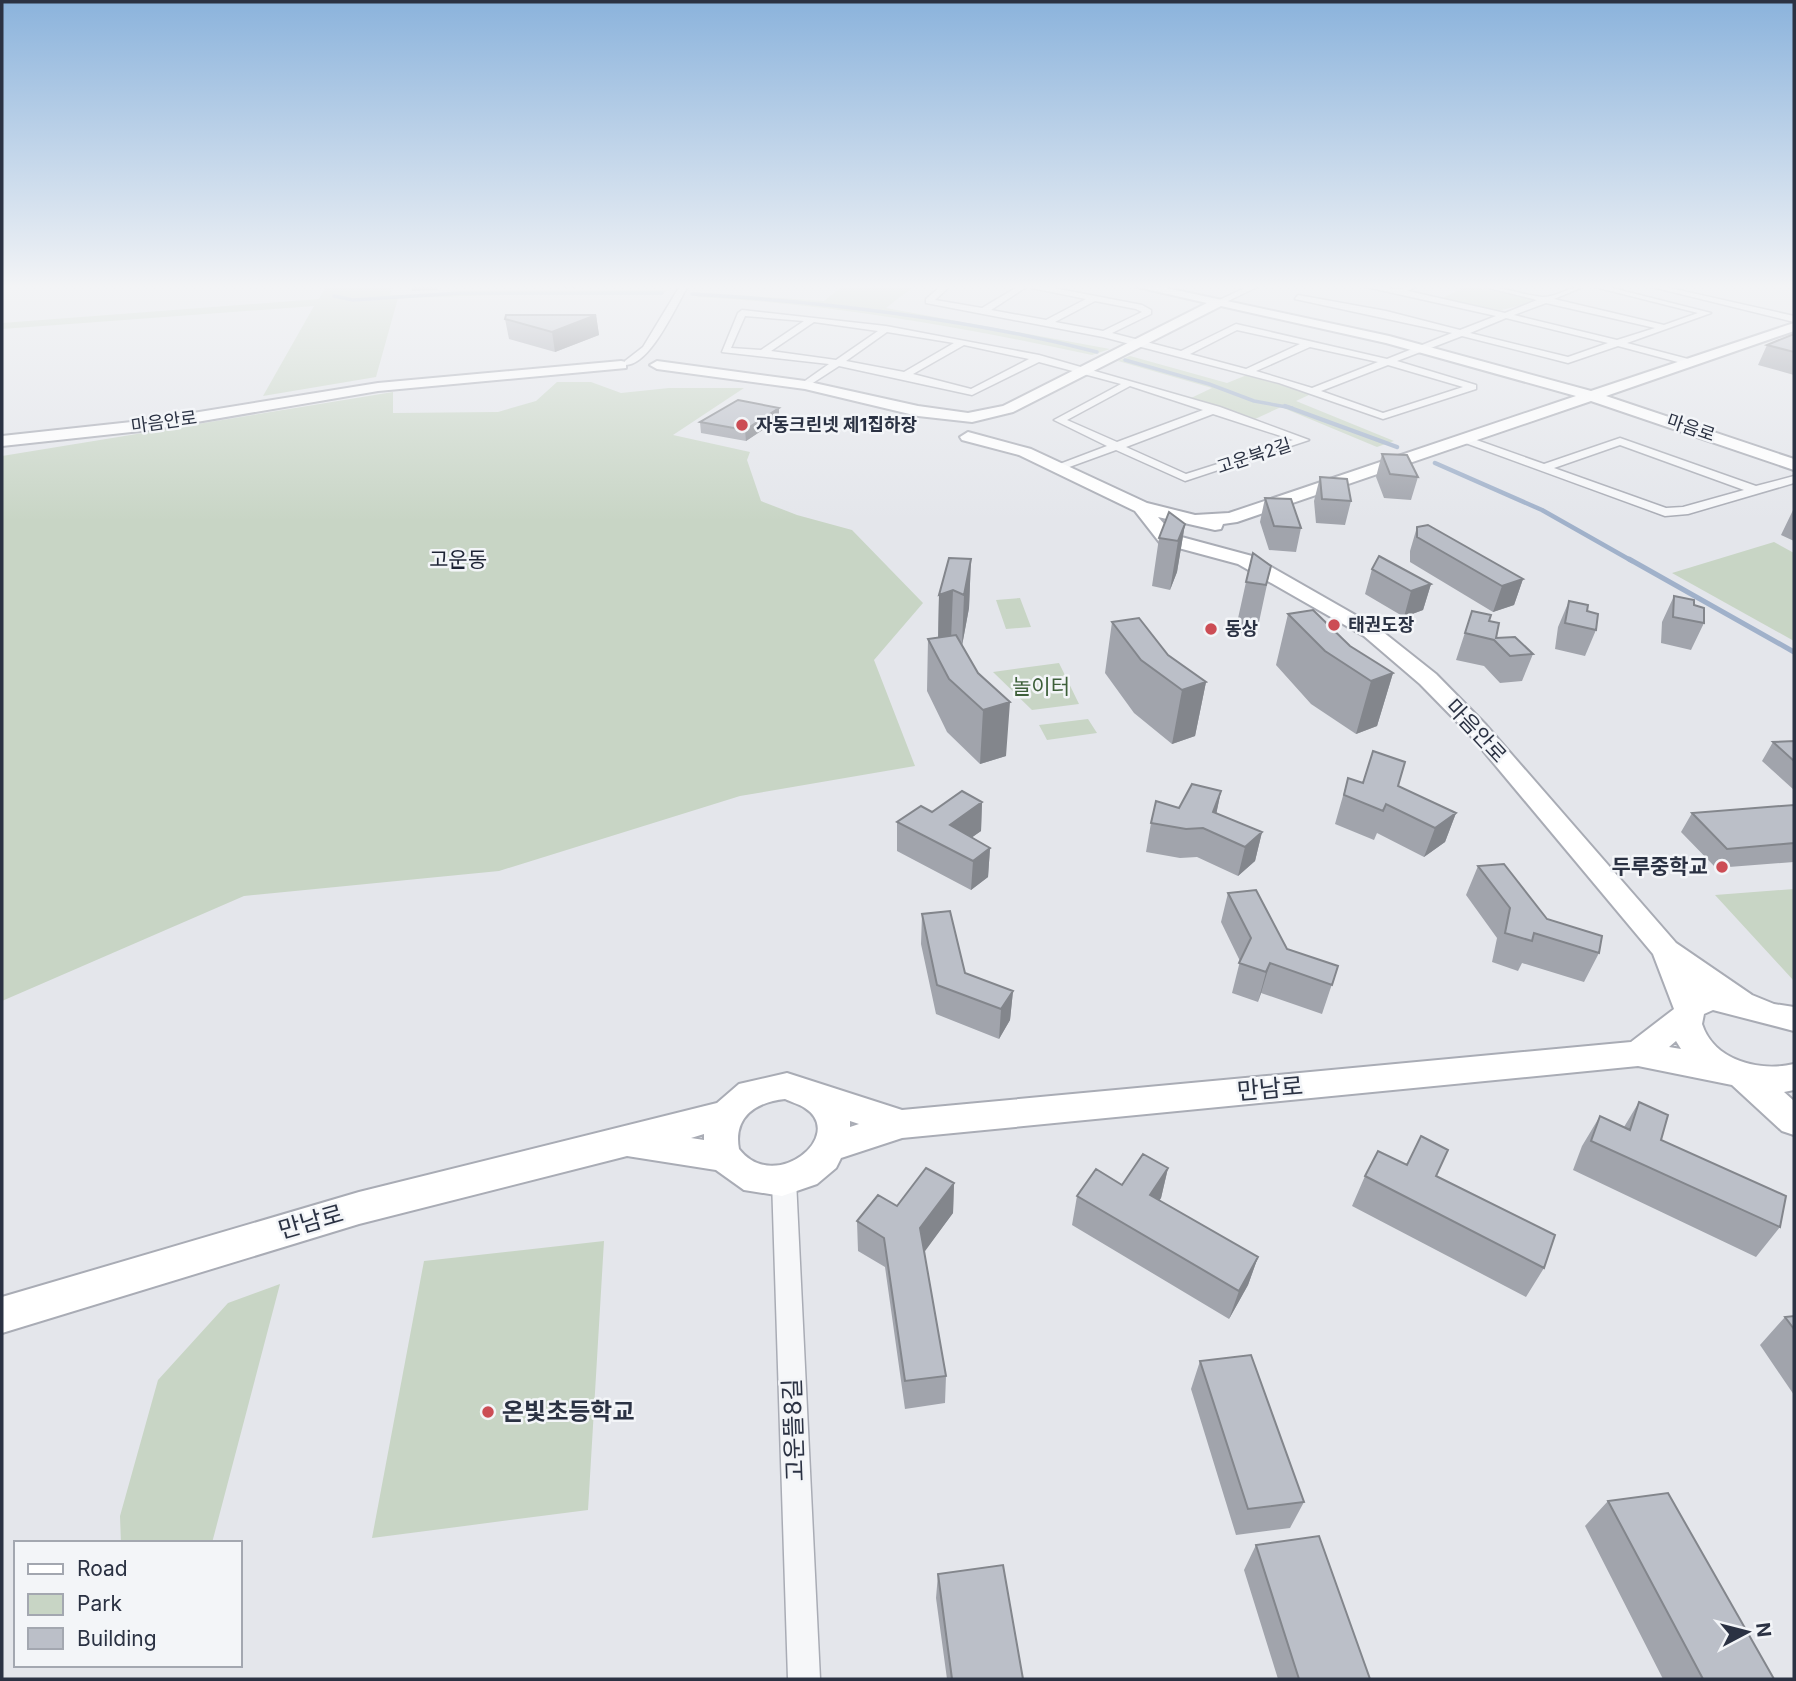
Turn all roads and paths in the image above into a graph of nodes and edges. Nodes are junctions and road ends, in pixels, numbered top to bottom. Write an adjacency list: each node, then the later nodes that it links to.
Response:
1 (835, 364): 20 (street)
2 (853, 364): 18 (street)
3 (924, 364): 18 (street)
4 (1026, 364): 18 (street)
5 (1065, 364): 14 (street, 고운북2길)
6 (1094, 364): 14 (street)
7 (1220, 364): 16 (street)
8 (1263, 364): 16 (street)
9 (1383, 364): 21 (street)
10 (1397, 364): 21 (street)
11 (1485, 364): 22 (street, 마음로)
12 (1682, 364): 22 (street)
13 (638, 367): 15 (street); 17 (street)
14 (1084, 369): 19 (street, 고운북2길); 23 (street)
15 (575, 371): 30 (street, 마음안로)
16 (1246, 372): 21 (street)
17 (706, 374): 20 (street)
18 (907, 374)
19 (1129, 383): 24 (street, 고운북2길); 31 (street, 고운북2길)
20 (805, 385): 25 (street)
21 (1313, 391)
22 (1592, 396): 29 (street); 33 (street, 마음로)
23 (1008, 409): 26 (street); 27 (street)
24 (1216, 409): 31 (street); 31 (street, 고운북2길)
25 (918, 411): 26 (street); 28 (street)
26 (967, 417): 27 (street); 28 (street)
27 (995, 428): 28 (street); 32 (street)
28 (954, 433): 32 (street)
29 (1464, 439): 35 (street); 41 (street)
30 (2, 441)
31 (1117, 447): 34 (street)
32 (1025, 452): 34 (street)
33 (1794, 466)
34 (1061, 467): 38 (street)
35 (1543, 468): 37 (street); 37 (street)
36 (1794, 479): 37 (street)
37 (1755, 489)
38 (1141, 507): 39 (street); 40 (street)
39 (1194, 519): 40 (street); 41 (street)
40 (1160, 528): 42 (street)
41 (1226, 529): 42 (street); 43 (street, 마음안로)
42 (1189, 546): 43 (street)
43 (1245, 560): 44 (street, 마음안로)
44 (1666, 950): 45 (street); 46 (street, 마음안로)
45 (1687, 1012): 46 (street); 48 (street); 49 (street)
46 (1768, 1012): 47 (street, 마음안로)
47 (1794, 1036)
48 (1638, 1054): 49 (street); 54 (street, 만남로)
49 (1735, 1073): 50 (street); 53 (street)
50 (1794, 1077)
51 (818, 1098): 52 (street); 54 (street); 56 (street)
52 (727, 1114): 55 (street, 만남로); 57 (street)
53 (1794, 1121)
54 (902, 1124): 56 (street)
55 (624, 1143): 57 (street); 59 (street, 만남로)
56 (832, 1147): 58 (street)
57 (725, 1157): 58 (street)
58 (784, 1180): 60 (street, 고운뜰8길)
59 (2, 1315)
60 (804, 1679)

